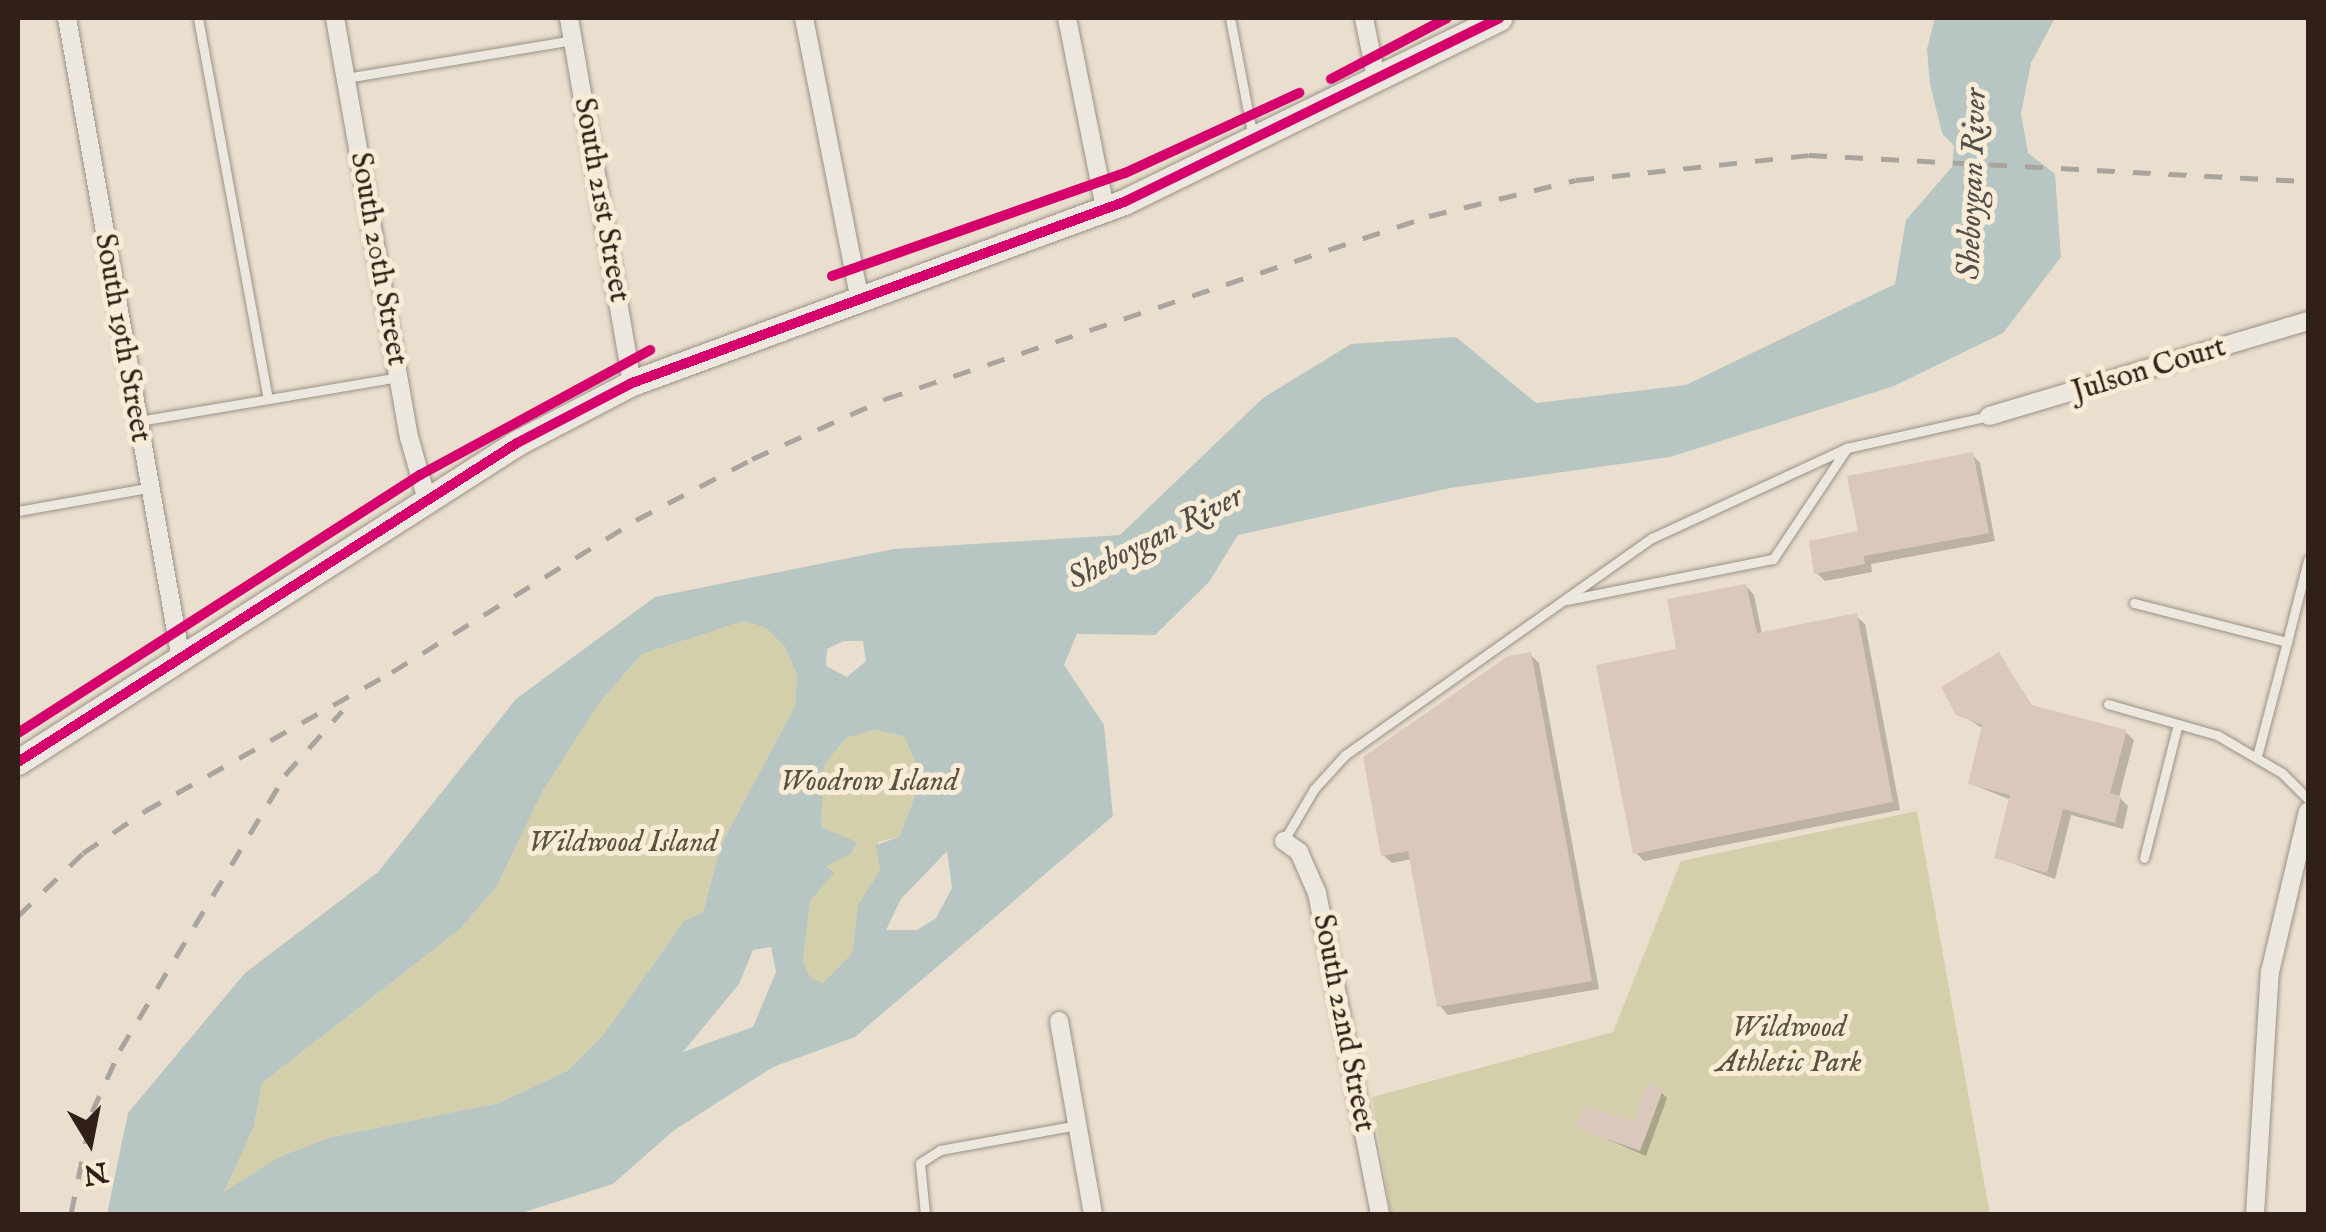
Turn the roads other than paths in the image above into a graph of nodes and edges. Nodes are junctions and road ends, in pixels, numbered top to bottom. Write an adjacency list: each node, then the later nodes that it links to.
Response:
1 (67, 18): 21 (street, South 19th Street)
2 (198, 18): 19 (lane)
3 (335, 18): 11 (street, South 20th Street)
4 (570, 18): 10 (street, South 21st Street)
5 (804, 18): 15 (street)
6 (1067, 18): 14 (street)
7 (1230, 18): 13 (lane)
8 (1364, 18): 12 (street)
9 (1499, 18): 12 (main road)
10 (574, 40): 11 (lane); 18 (street, South 21st Street)
11 (346, 78): 17 (street, South 20th Street)
12 (1376, 82): 13 (main road)
13 (1254, 140): 14 (main road)
14 (1105, 209): 15 (main road)
15 (858, 296): 18 (main road)
16 (2308, 320): 20 (street, Julson Court)
17 (398, 377): 19 (lane); 24 (street, South 20th Street)
18 (632, 382): 24 (main road)
19 (268, 399): 21 (lane)
20 (1989, 416): 22 (lane)
21 (136, 422): 23 (street, South 19th Street)
22 (1847, 448): 27 (lane); 27 (lane)
23 (148, 488): 25 (lane); 30 (street, South 19th Street)
24 (427, 500): 30 (main road)
25 (18, 511)
26 (2308, 560): 29 (lane)
27 (1564, 600): 37 (lane)
28 (2134, 602): 29 (lane)
29 (2287, 642): 33 (lane)
30 (181, 659): 34 (main road)
31 (2108, 704): 32 (lane)
32 (2178, 724): 33 (lane); 38 (lane)
33 (2257, 756): 35 (lane)
34 (18, 762)
35 (2308, 799)
36 (2308, 811): 44 (street)
37 (1284, 841): 43 (street, South 22nd Street)
38 (2144, 858)
39 (1059, 1021): 40 (street)
40 (1077, 1124): 41 (lane); 42 (street)
41 (925, 1214)
42 (1092, 1214)
43 (1380, 1214)
44 (2256, 1214)

